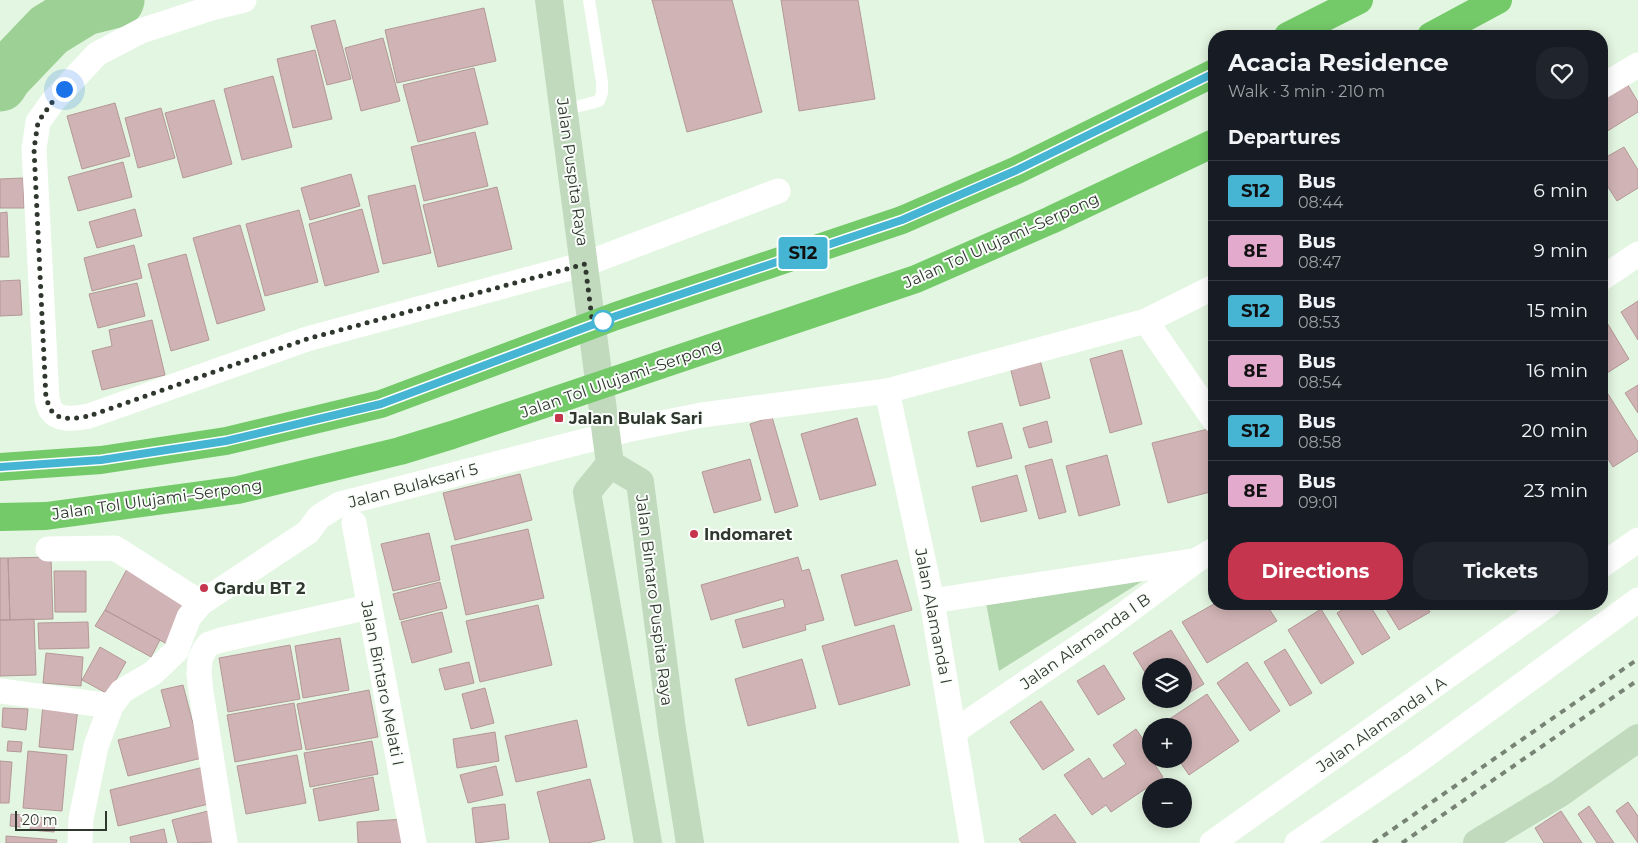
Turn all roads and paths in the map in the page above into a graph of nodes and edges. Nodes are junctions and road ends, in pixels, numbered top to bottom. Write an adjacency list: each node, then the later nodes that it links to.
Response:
1 (244, 0): 15 (street)
2 (549, 0): 11 (main road, Jalan Puspita Raya)
3 (589, 0): 11 (lane)
4 (1359, 0): 6 (highway)
5 (1498, 0): 7 (highway)
6 (1300, 30)
7 (1442, 30)
8 (1638, 65): 10 (street)
9 (1208, 76): 23 (highway)
10 (1608, 83)
11 (564, 110): 15 (main road, Jalan Puspita Raya)
12 (1208, 146): 24 (highway, Jalan Tol Ulujami–Serpong)
13 (778, 192): 15 (street)
14 (1638, 254): 16 (street)
15 (585, 264): 21 (main road, Jalan Puspita Raya)
16 (1608, 274)
17 (1208, 290): 18 (street)
18 (1146, 320): 19 (street); 20 (street)
19 (887, 391): 21 (street); 31 (street, Jalan Alamanda I)
20 (1208, 411)
21 (606, 434): 22 (main road, Jalan Puspita Raya); 32 (street, Jalan Bulaksari 5)
22 (610, 464): 42 (main road); 43 (main road, Jalan Bintaro Puspita Raya)
23 (0, 467)
24 (0, 517)
25 (354, 523): 33 (street, Jalan Bintaro Melati I)
26 (1638, 540): 29 (street)
27 (48, 549): 32 (street)
28 (1206, 555): 31 (street); 37 (street, Jalan Alamanda I B)
29 (1608, 561)
30 (1638, 600): 46 (street)
31 (932, 601): 37 (street, Jalan Alamanda I)
32 (201, 603): 36 (street, Jalan Bulaksari 5)
33 (368, 607): 40 (street); 41 (street, Jalan Bintaro Melati I)
34 (1541, 610): 45 (street, Jalan Alamanda I A)
35 (0, 690): 36 (street)
36 (111, 706): 39 (street, Jalan Bulaksari 5)
37 (955, 731): 44 (street, Jalan Alamanda I)
38 (1638, 738): 47 (main road)
39 (80, 843)
40 (226, 843)
41 (414, 843)
42 (648, 843)
43 (690, 843)
44 (972, 843)
45 (1212, 843)
46 (1297, 843)
47 (1477, 843)

